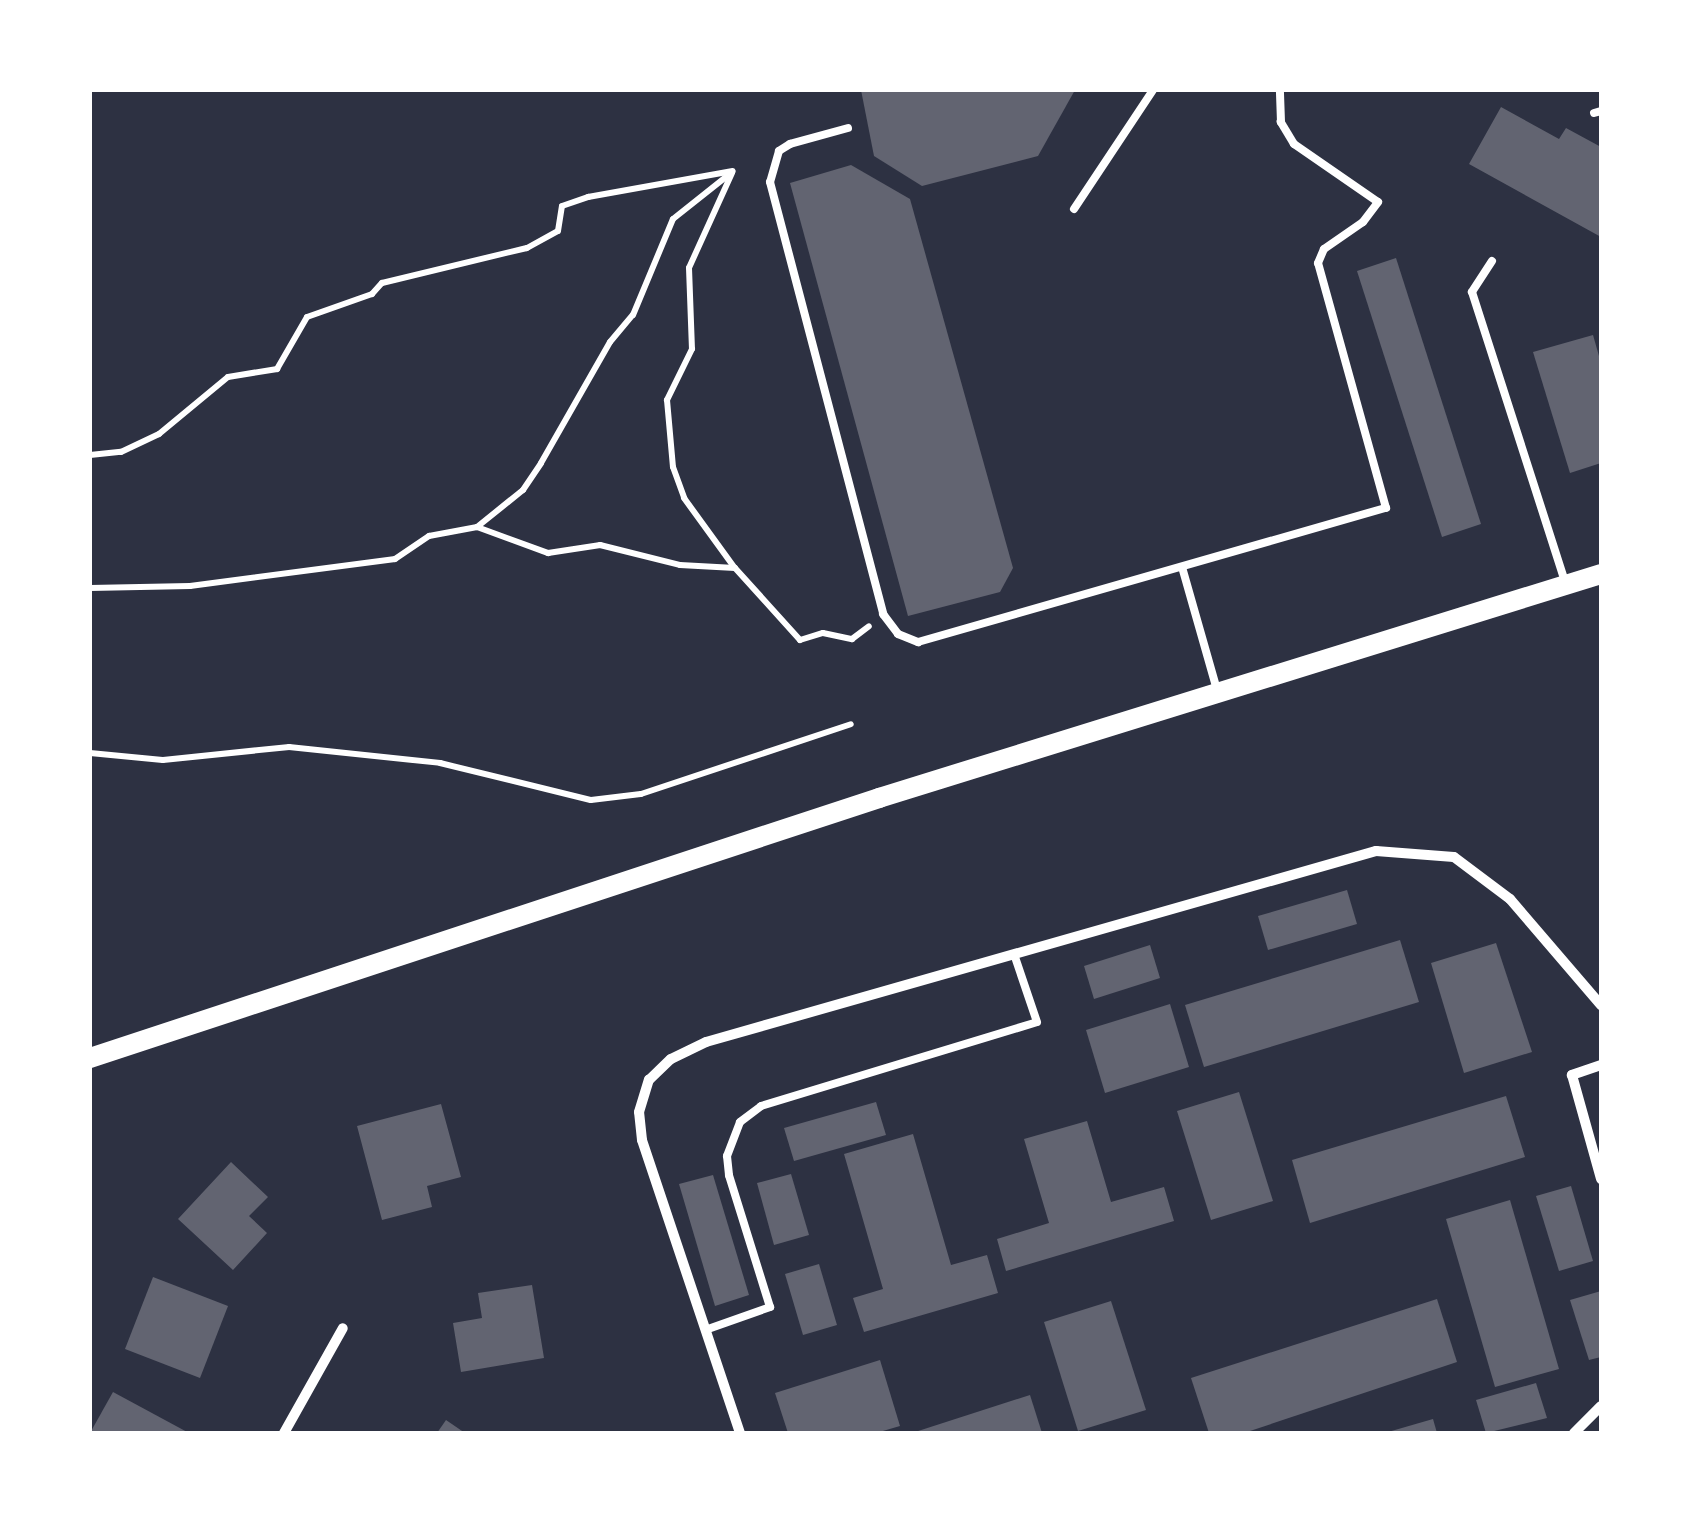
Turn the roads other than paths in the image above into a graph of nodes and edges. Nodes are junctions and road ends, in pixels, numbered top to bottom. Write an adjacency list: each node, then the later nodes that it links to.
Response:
1 (1154, 90): 4 (lane)
2 (1280, 90): 6 (lane)
3 (848, 128): 6 (lane)
4 (1074, 210)
5 (1492, 261): 8 (lane)
6 (1182, 567): 9 (lane)
7 (1601, 574): 8 (main road)
8 (1566, 583): 9 (main road)
9 (1218, 690): 12 (main road)
10 (1014, 954): 11 (street); 16 (lane); 16 (street)
11 (1601, 1006)
12 (90, 1058)
13 (1601, 1065): 14 (street)
14 (1601, 1179)
15 (343, 1328): 18 (street)
16 (708, 1330): 19 (street)
17 (1601, 1406): 20 (street)
18 (284, 1433)
19 (740, 1433)
20 (1574, 1433)

